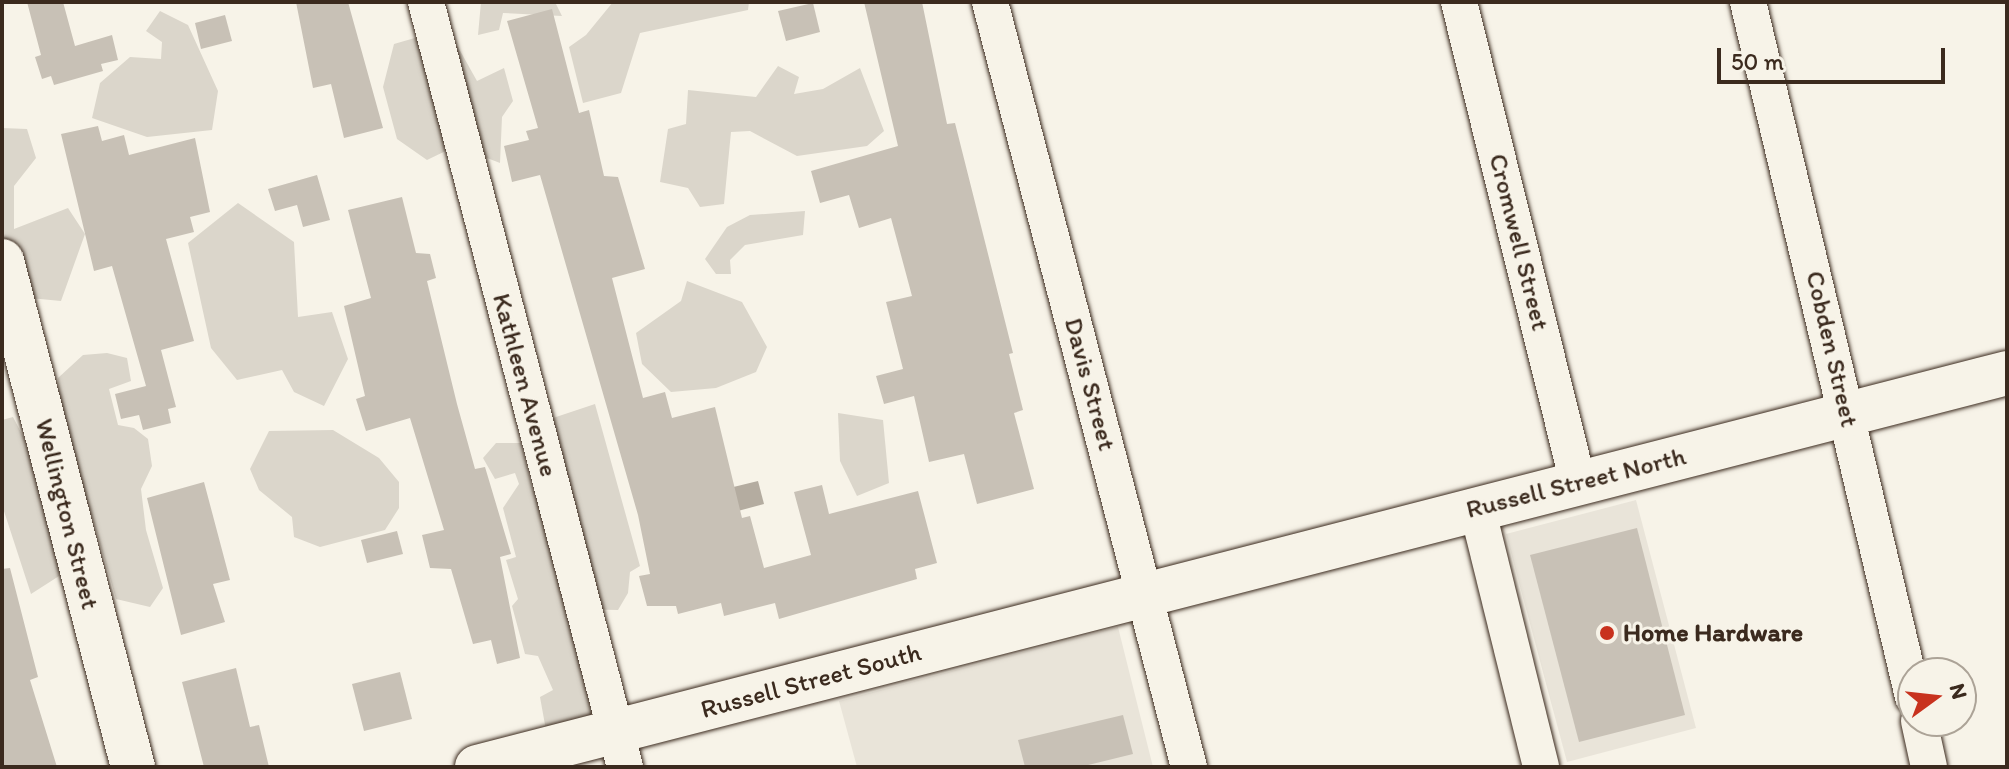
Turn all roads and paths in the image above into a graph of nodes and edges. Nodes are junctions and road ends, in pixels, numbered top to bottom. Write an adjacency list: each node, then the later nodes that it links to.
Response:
1 (426, 2): 13 (street, Kathleen Avenue)
2 (990, 2): 10 (street, Davis Street)
3 (1459, 2): 8 (street, Cromwell Street)
4 (1748, 2): 7 (street, Cobden Street)
5 (2, 261): 14 (street, Wellington Street)
6 (2007, 373): 7 (street, Russell Street North)
7 (1847, 413): 8 (street, Russell Street North); 11 (street, Cobden Street)
8 (1578, 483): 9 (street, Russell Street North)
9 (1477, 508): 10 (street, Russell Street North); 17 (street)
10 (1145, 595): 13 (street, Russell Street South); 16 (street, Davis Street)
11 (1904, 657)
12 (1922, 737): 18 (street)
13 (620, 749): 15 (street, Russell Street South)
14 (133, 767)
15 (477, 767)
16 (1189, 767)
17 (1541, 767)
18 (1929, 767)

